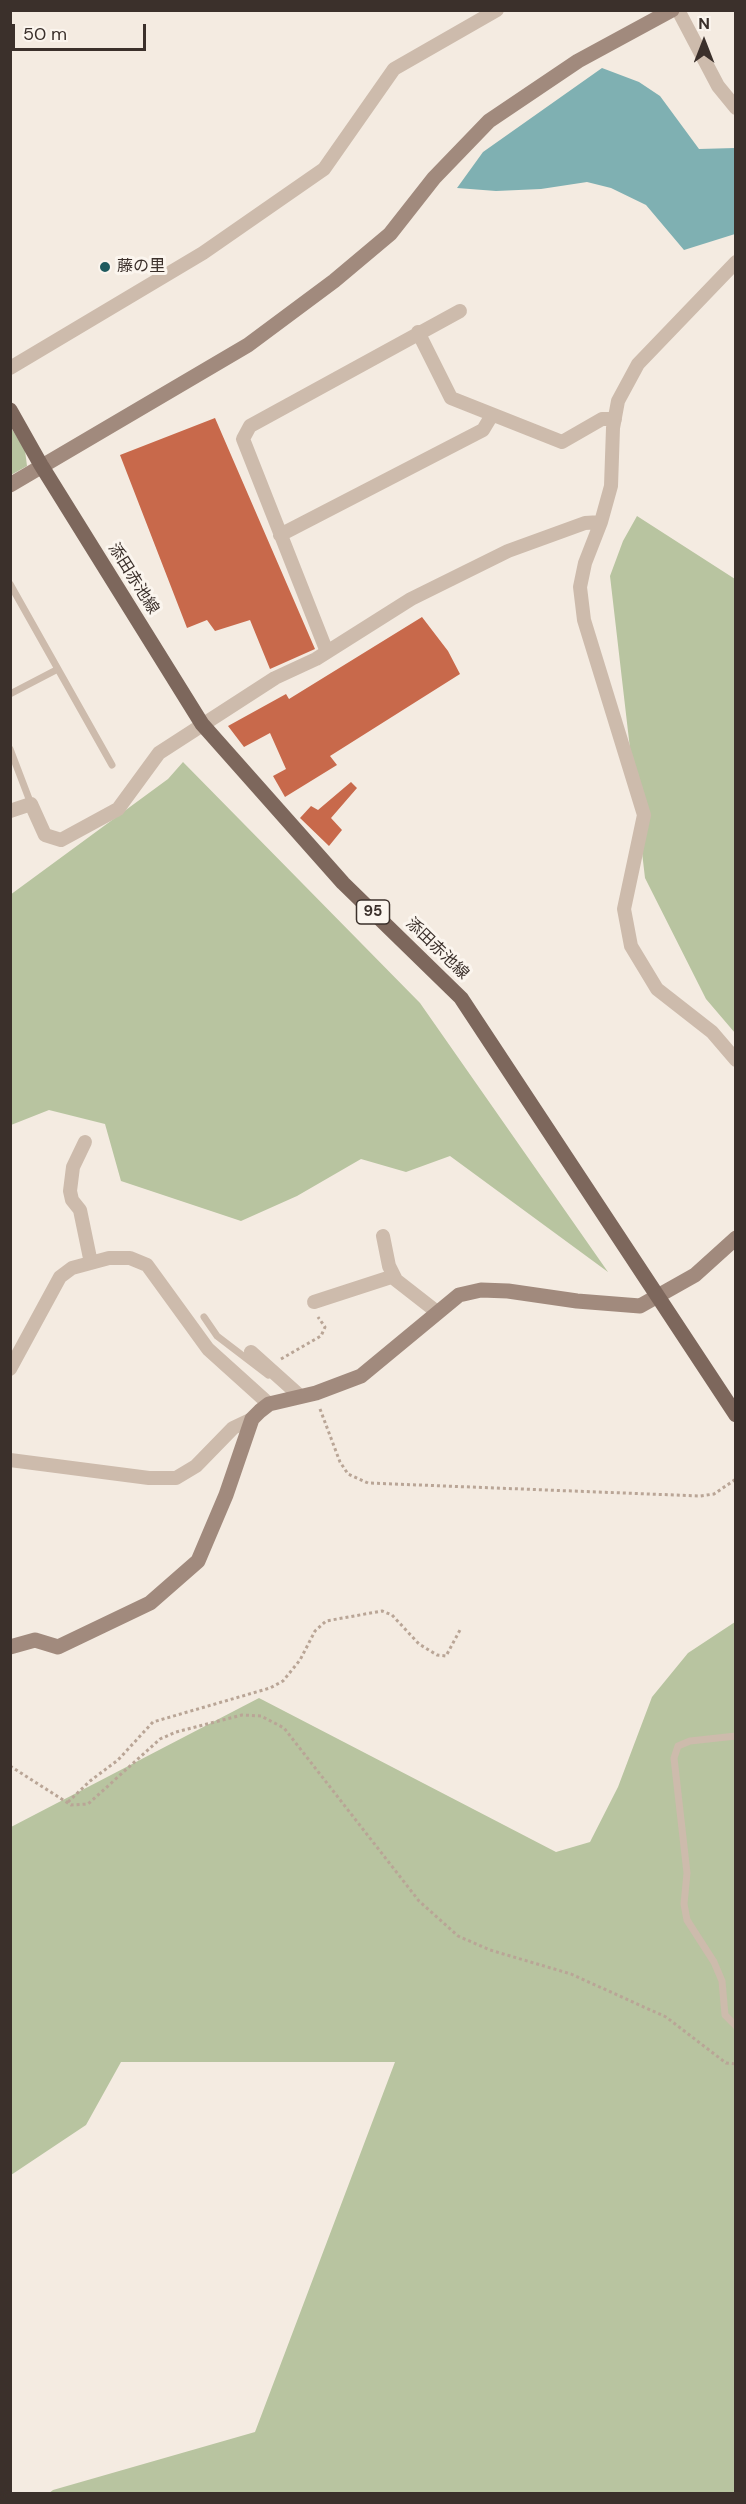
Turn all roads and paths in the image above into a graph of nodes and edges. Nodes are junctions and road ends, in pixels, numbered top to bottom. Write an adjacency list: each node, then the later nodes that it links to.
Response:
1 (497, 10): 8 (street)
2 (672, 10): 12 (street)
3 (678, 10): 4 (street)
4 (735, 108)
5 (735, 262): 11 (street)
6 (460, 311): 7 (street)
7 (418, 332): 10 (street); 15 (street)
8 (10, 368)
9 (10, 410): 12 (main road, 添田赤池線 / 95)
10 (492, 415): 11 (street); 15 (street)
11 (615, 418): 14 (street)
12 (41, 465): 13 (street); 20 (main road, 添田赤池線 / 95)
13 (10, 485)
14 (601, 522): 17 (street); 25 (street)
15 (280, 535): 17 (street)
16 (10, 584): 18 (lane)
17 (327, 652): 20 (street)
18 (58, 669): 19 (lane); 22 (lane)
19 (10, 694)
20 (202, 724): 23 (street); 31 (main road, 添田赤池線 / 95)
21 (10, 749): 23 (lane)
22 (112, 765)
23 (31, 804): 24 (street)
24 (10, 811)
25 (735, 1060)
26 (85, 1142): 29 (street)
27 (383, 1236): 30 (street)
28 (735, 1238): 31 (street)
29 (91, 1263): 37 (street); 41 (street)
30 (394, 1276): 32 (street); 33 (street)
31 (657, 1298): 33 (street); 42 (main road, 添田赤池線 / 95)
32 (314, 1302): 36 (path)
33 (437, 1312): 39 (street)
34 (204, 1317): 38 (lane)
35 (251, 1352): 36 (street)
36 (266, 1367): 38 (street)
37 (10, 1369)
38 (286, 1386): 40 (street)
39 (316, 1393): 40 (street); 45 (path)
40 (300, 1396): 41 (street)
41 (269, 1404): 43 (street)
42 (735, 1415)
43 (252, 1419): 44 (street); 47 (street)
44 (10, 1460)
45 (735, 1479)
46 (460, 1630): 50 (path)
47 (10, 1647)
48 (735, 1736): 51 (lane)
49 (10, 1766): 50 (path)
50 (68, 1802): 52 (path)
51 (735, 2026)
52 (735, 2064)

